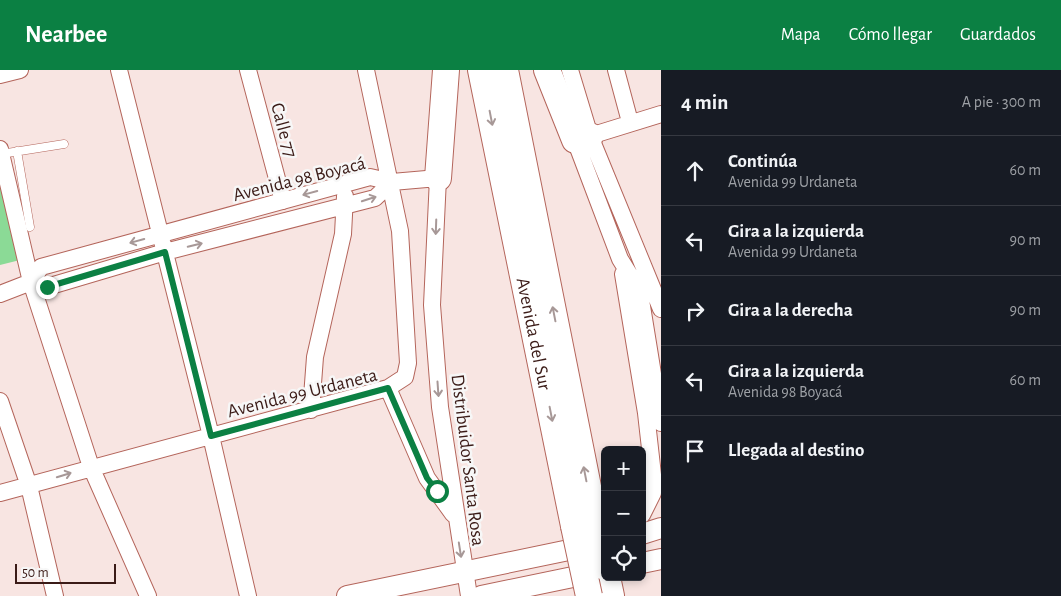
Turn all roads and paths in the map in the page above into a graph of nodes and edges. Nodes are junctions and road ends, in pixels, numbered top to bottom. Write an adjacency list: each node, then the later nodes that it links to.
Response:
1 (20, 70): 11 (street)
2 (120, 70): 23 (street)
3 (248, 70): 20 (street, Calle 77)
4 (366, 70): 18 (street)
5 (446, 70): 17 (highway)
6 (481, 70): 42 (highway, Avenida del Sur, one-way to 42)
7 (506, 70): 42 (highway, Avenida del Sur, one-way to 7)
8 (547, 70): 14 (highway)
9 (570, 70): 14 (street)
10 (616, 70): 13 (street)
11 (0, 75)
12 (661, 114): 13 (street)
13 (630, 122): 14 (street)
14 (583, 138): 25 (street); 28 (street)
15 (64, 144): 16 (lane)
16 (6, 151): 22 (lane); 26 (street)
17 (438, 178): 18 (street); 39 (street, Distribuidor Santa Rosa, one-way to 39)
18 (392, 182): 19 (street, Avenida 98 Boyacá); 21 (street, Avenida 98 Boyacá, one-way to 18); 29 (street)
19 (345, 184): 20 (street, Avenida 98 Boyacá, one-way to 20); 21 (street)
20 (283, 200): 23 (street, Avenida 98 Boyacá)
21 (345, 205): 24 (street, Avenida 98 Boyacá, one-way to 21); 31 (street)
22 (30, 227)
23 (161, 234): 24 (street); 26 (street, Avenida 98 Boyacá, one-way to 26)
24 (165, 252): 26 (street, Avenida 98 Boyacá); 33 (street)
25 (620, 259): 32 (street); 38 (street)
26 (31, 282): 27 (street, Avenida 98 Boyacá); 34 (street)
27 (0, 294)
28 (661, 309)
29 (388, 388): 31 (street, Avenida 99 Urdaneta); 39 (street, Avenida 99 Urdaneta)
30 (0, 401): 35 (street)
31 (310, 410): 33 (street, Avenida 99 Urdaneta)
32 (661, 423)
33 (211, 436): 34 (street, Avenida 99 Urdaneta); 52 (street)
34 (91, 467): 35 (street, Avenida 99 Urdaneta, one-way to 34); 51 (street)
35 (29, 486): 36 (street, Avenida 99 Urdaneta); 50 (street)
36 (0, 494)
37 (661, 497): 40 (street)
38 (646, 510)
39 (455, 516): 47 (street, Distribuidor Santa Rosa, one-way to 47)
40 (646, 519)
41 (661, 528): 43 (street)
42 (591, 530): 44 (highway, Avenida del Sur, bridge); 47 (street); 56 (highway, Avenida del Sur, bridge)
43 (646, 533)
44 (601, 558)
45 (661, 559): 46 (street)
46 (646, 562)
47 (463, 570): 53 (street); 54 (street, Distribuidor Santa Rosa)
48 (601, 570): 55 (street)
49 (608, 581): 57 (highway)
50 (55, 596)
51 (148, 596)
52 (248, 596)
53 (347, 596)
54 (469, 596)
55 (481, 596)
56 (588, 596)
57 (611, 596)

